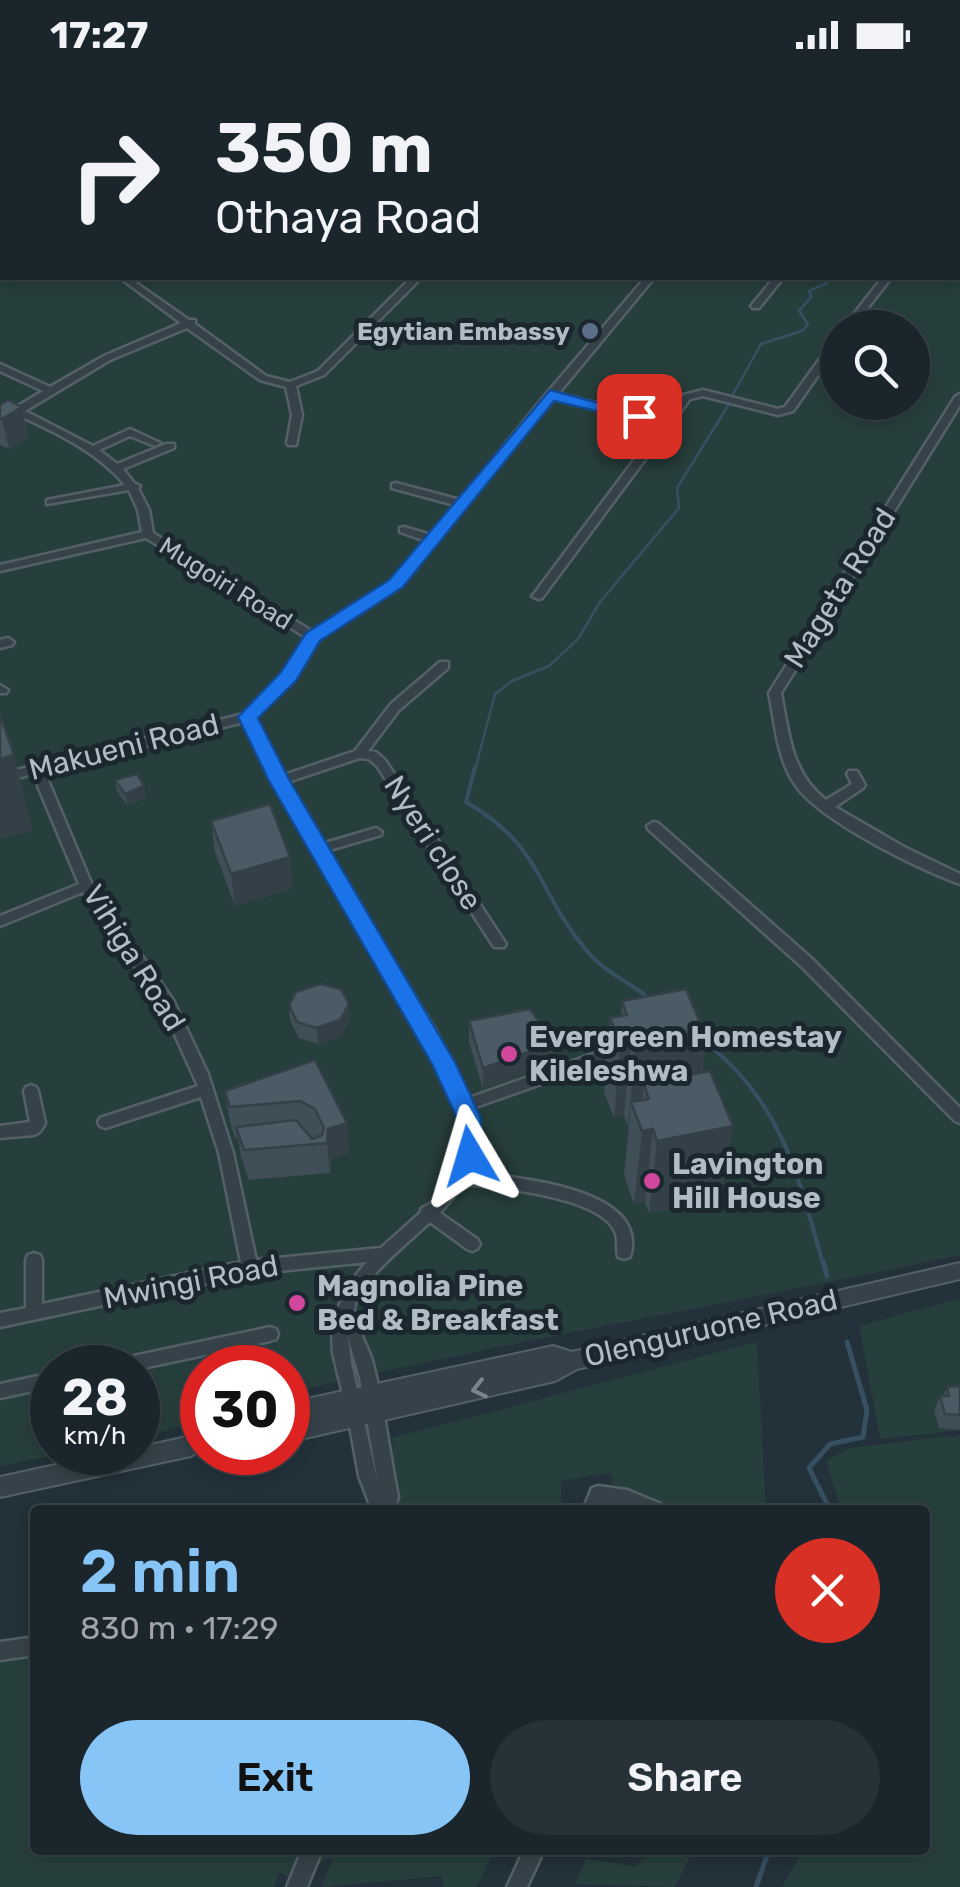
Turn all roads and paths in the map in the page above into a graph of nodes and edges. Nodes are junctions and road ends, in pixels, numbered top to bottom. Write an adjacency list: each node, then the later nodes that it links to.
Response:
1 (127, 280): 8 (street)
2 (414, 280): 11 (street)
3 (647, 280): 13 (street)
4 (776, 280): 6 (street)
5 (884, 280): 7 (street)
6 (756, 306)
7 (862, 310)
8 (192, 322): 11 (street); 12 (street)
9 (820, 365): 17 (street)
10 (0, 368): 12 (street)
11 (292, 385): 18 (street)
12 (50, 391): 15 (street)
13 (550, 395): 17 (street); 26 (street)
14 (960, 397): 40 (street, Mageta Road)
15 (18, 411): 16 (street); 21 (street, Mugoiri Road)
16 (0, 421)
17 (669, 423): 31 (street)
18 (292, 443)
19 (155, 444): 21 (street)
20 (170, 446): 22 (street)
21 (92, 450): 22 (street, Mugoiri Road)
22 (117, 468): 23 (street, Mugoiri Road)
23 (135, 486): 25 (street); 28 (street, Mugoiri Road)
24 (396, 486): 26 (street)
25 (51, 502)
26 (462, 504): 29 (street)
27 (404, 530): 29 (street)
28 (148, 534): 30 (street); 32 (street, Mugoiri Road)
29 (432, 539): 32 (street)
30 (0, 568)
31 (538, 596)
32 (313, 637): 34 (street)
33 (444, 665): 35 (street, Nyeri close)
34 (248, 717): 36 (street, Makueni Road); 39 (street)
35 (360, 754): 39 (street, Nyeri close); 47 (street, Nyeri close)
36 (36, 769): 38 (street, Makueni Road); 45 (street, Vihiga Road)
37 (853, 774): 40 (street)
38 (0, 778)
39 (279, 781): 43 (street)
40 (827, 806): 44 (street, Mageta Road)
41 (653, 826): 52 (street)
42 (376, 832): 43 (street)
43 (320, 849): 51 (street)
44 (960, 879)
45 (86, 886): 46 (street); 49 (street, Vihiga Road)
46 (0, 921)
47 (499, 944)
48 (601, 1057): 51 (street)
49 (207, 1089): 53 (street); 56 (street, Vihiga Road)
50 (32, 1090): 54 (street)
51 (464, 1106): 57 (street)
52 (960, 1117)
53 (105, 1122)
54 (0, 1132)
55 (248, 1146): 56 (street)
56 (225, 1149): 63 (street, Vihiga Road)
57 (460, 1176): 58 (street); 60 (street)
58 (427, 1212): 59 (street); 61 (street)
59 (472, 1244)
60 (624, 1252)
61 (383, 1254): 63 (street, Mwingi Road); 71 (street)
62 (34, 1260): 65 (street)
63 (250, 1267): 65 (street, Mwingi Road)
64 (960, 1272): 71 (street, Olenguruone Road)
65 (34, 1313): 66 (street, Mwingi Road)
66 (0, 1320)
67 (270, 1334): 68 (street)
68 (160, 1357)
69 (30, 1385): 70 (street)
70 (0, 1391)
71 (363, 1405): 72 (street); 73 (street); 76 (street)
72 (310, 1411)
73 (310, 1424)
74 (180, 1448): 75 (street)
75 (0, 1487)
76 (380, 1505)
77 (594, 1505): 78 (street)
78 (640, 1505)
79 (30, 1647): 80 (street)
80 (0, 1651)
81 (310, 1855): 83 (street)
82 (532, 1855): 84 (street)
83 (296, 1887)
84 (517, 1887)

